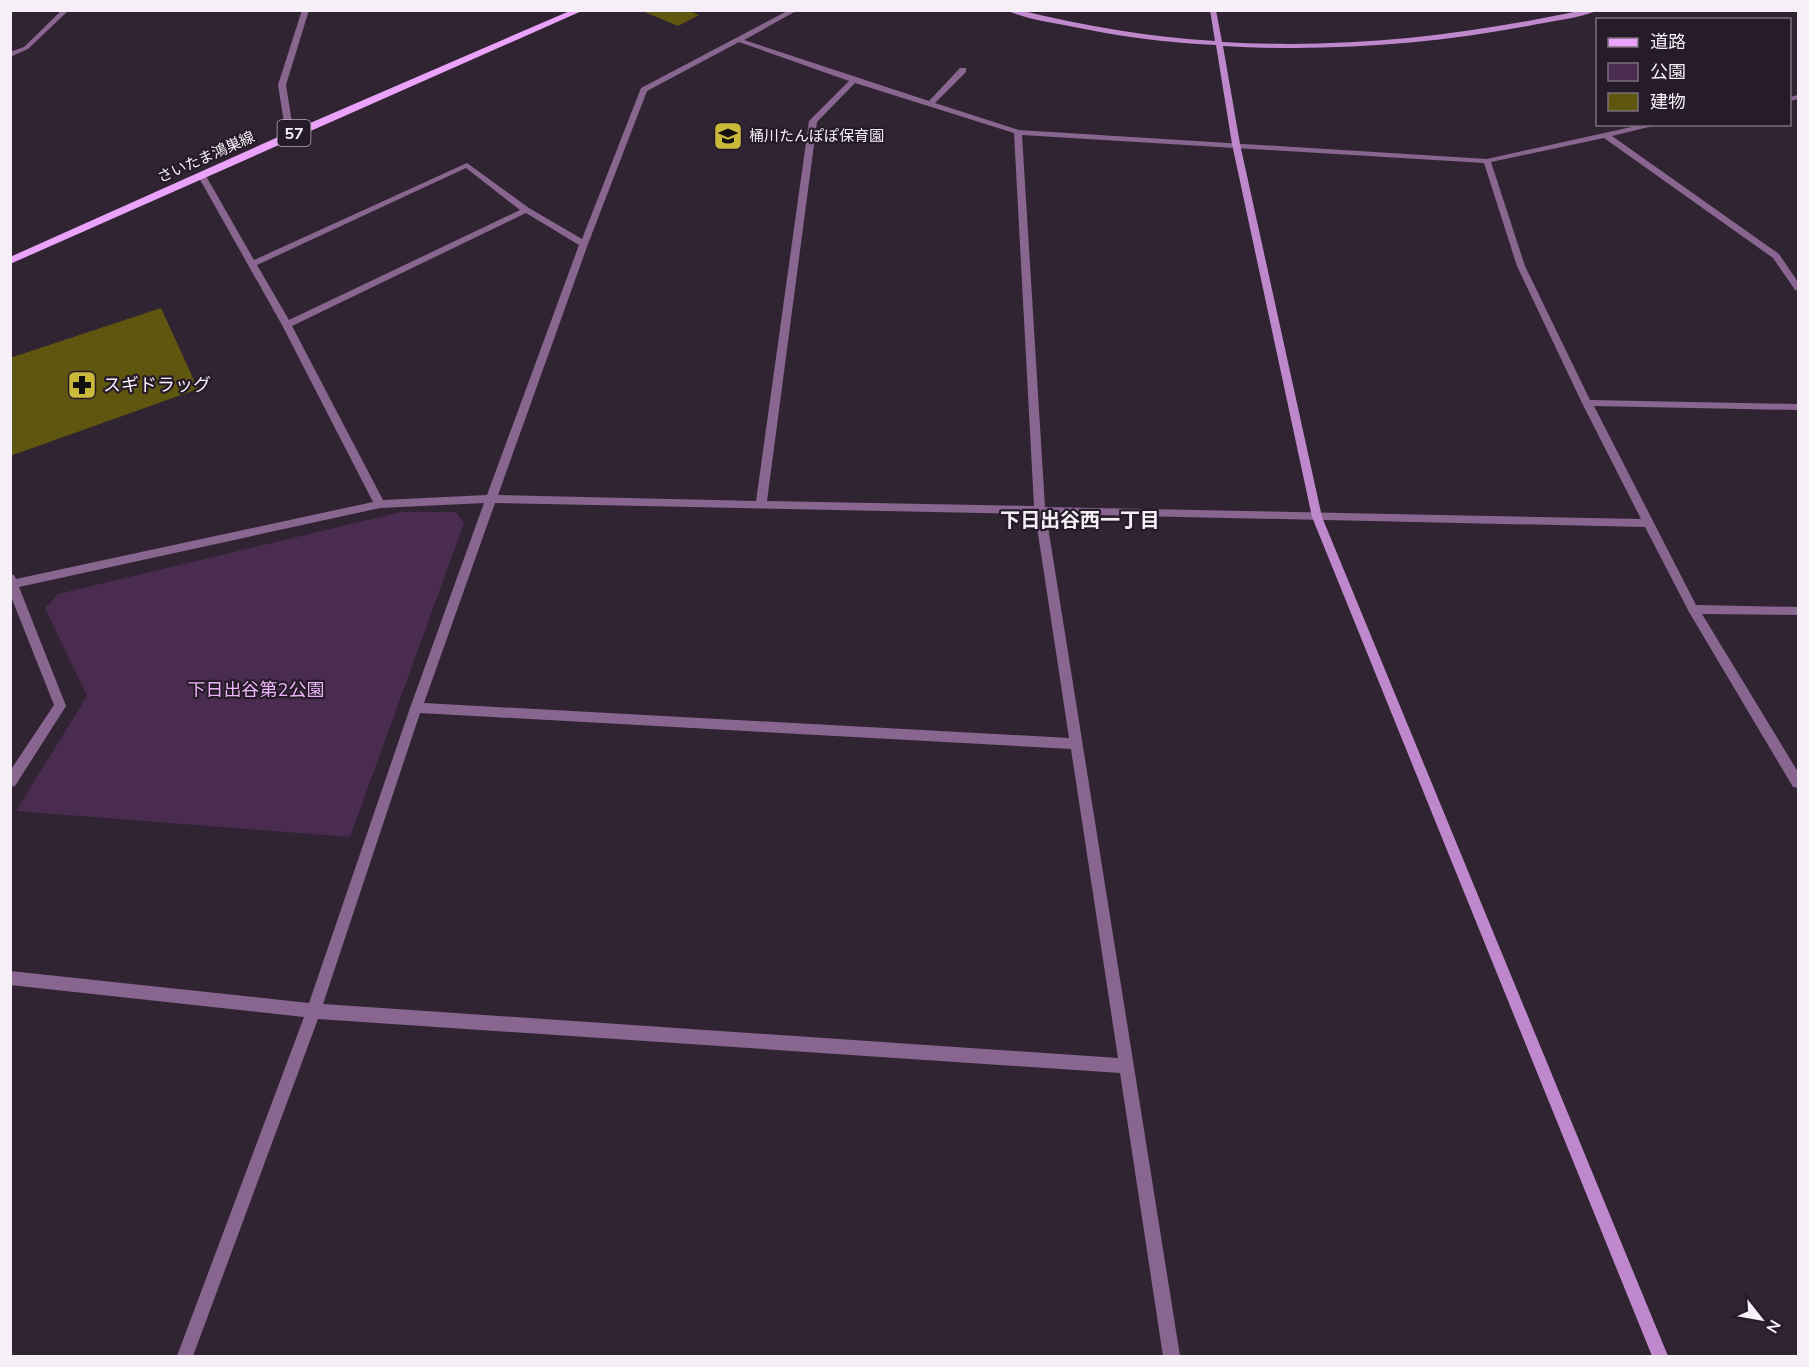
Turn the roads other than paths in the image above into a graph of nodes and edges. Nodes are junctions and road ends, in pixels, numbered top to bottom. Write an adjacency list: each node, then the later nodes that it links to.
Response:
1 (66, 10): 10 (street)
2 (306, 10): 16 (street)
3 (580, 10): 16 (main road, さいたま鴻巣線 / 57)
4 (795, 10): 8 (street)
5 (1009, 10): 9 (street)
6 (1213, 10): 9 (street)
7 (1596, 10): 9 (street)
8 (739, 40): 12 (street); 22 (street)
9 (1218, 45): 18 (street)
10 (10, 55)
11 (963, 70): 13 (street)
12 (854, 80): 13 (street); 31 (street)
13 (930, 104): 15 (street)
14 (1648, 126): 17 (street)
15 (1018, 132): 18 (street); 32 (street)
16 (290, 135): 20 (main road, さいたま鴻巣線 / 57)
17 (1605, 135): 19 (street); 25 (street)
18 (1236, 144): 19 (street); 33 (street)
19 (1487, 161): 27 (street)
20 (202, 176): 23 (main road, さいたま鴻巣線 / 57); 24 (street)
21 (526, 210): 22 (street); 24 (street); 26 (street)
22 (584, 244): 29 (street)
23 (10, 261)
24 (252, 264): 26 (street)
25 (1798, 288)
26 (287, 325): 30 (street)
27 (1587, 403): 28 (street); 34 (street)
28 (1798, 407)
29 (491, 499): 30 (street); 31 (street); 38 (street)
30 (380, 504): 35 (street)
31 (761, 506): 32 (street)
32 (1040, 512): 33 (street); 39 (street)
33 (1317, 517): 34 (street); 47 (street)
34 (1649, 523): 36 (street)
35 (11, 582): 40 (street)
36 (1693, 609): 37 (street); 41 (street)
37 (1798, 611)
38 (416, 708): 39 (street); 43 (street)
39 (1076, 744): 44 (street)
40 (10, 782)
41 (1798, 783)
42 (10, 978): 43 (street)
43 (314, 1011): 44 (street); 45 (street)
44 (1126, 1066): 46 (street)
45 (185, 1356)
46 (1172, 1356)
47 (1660, 1356)

